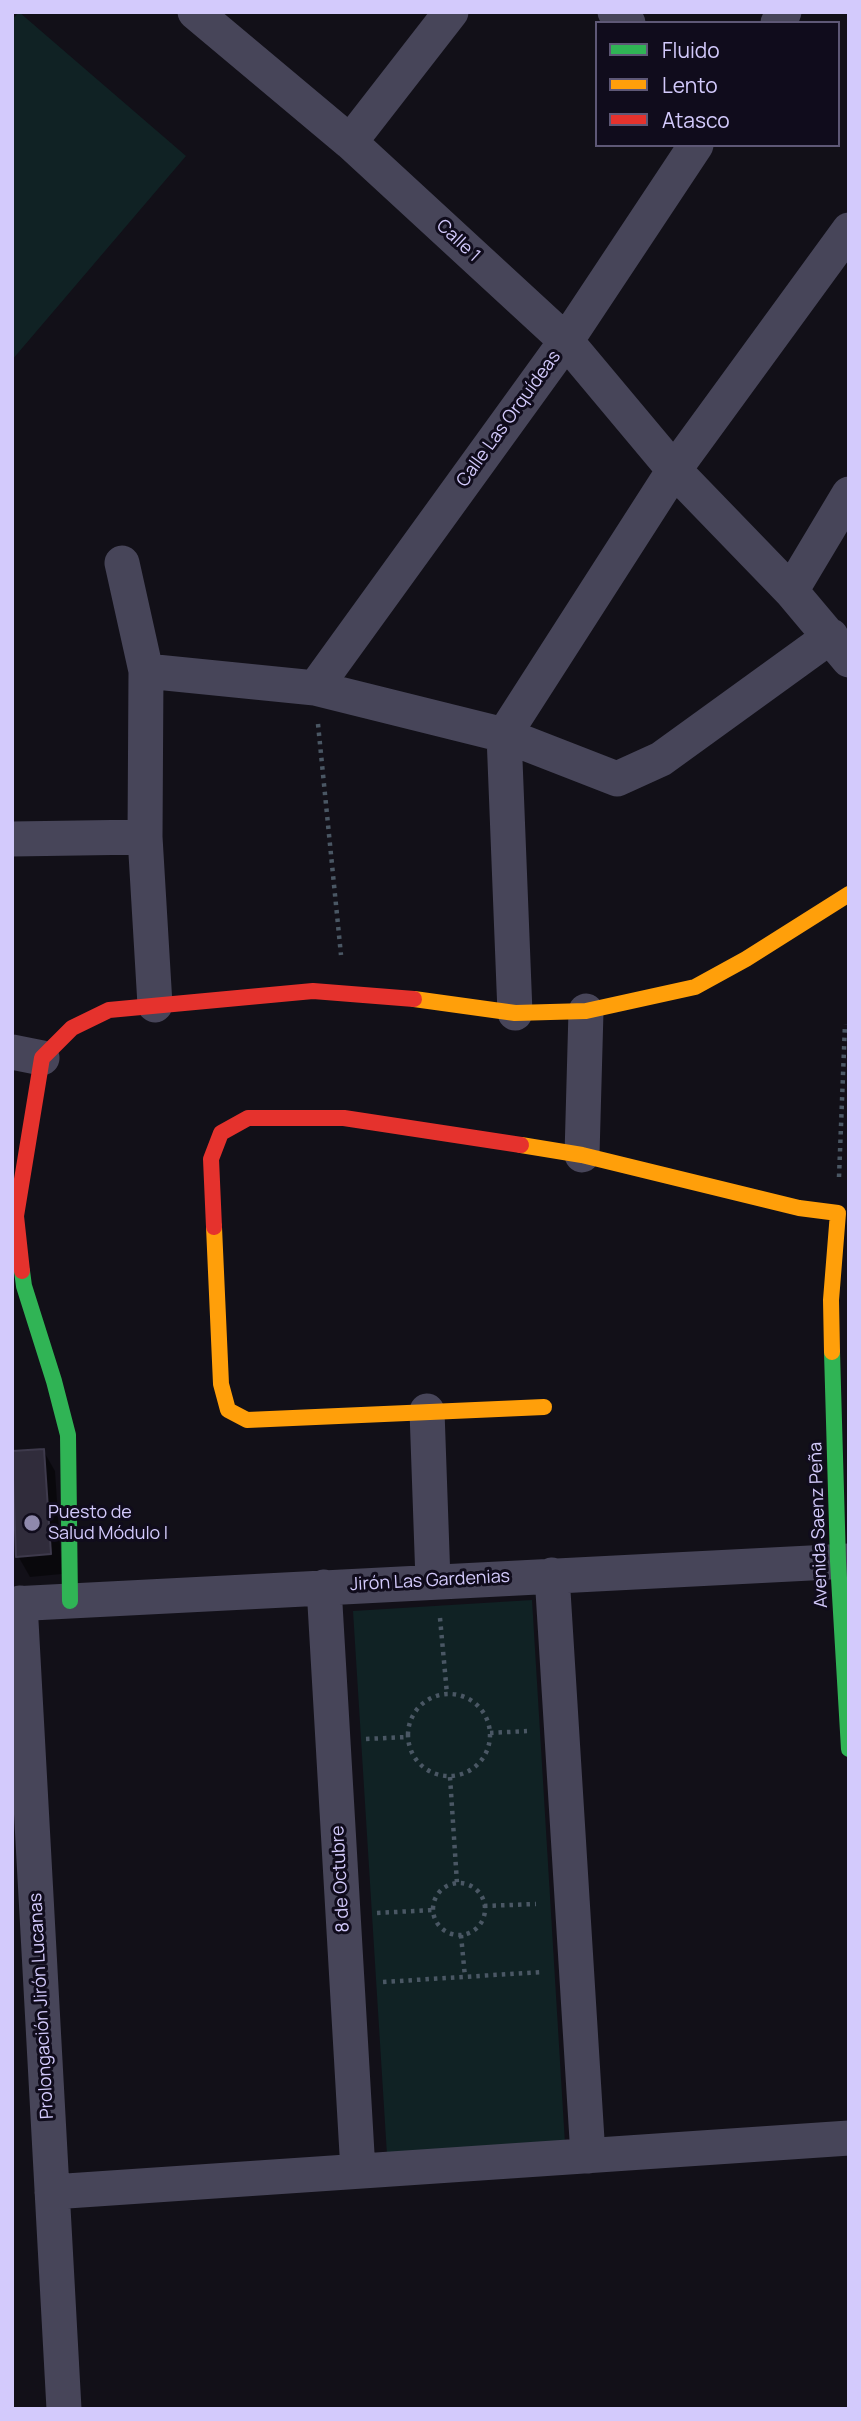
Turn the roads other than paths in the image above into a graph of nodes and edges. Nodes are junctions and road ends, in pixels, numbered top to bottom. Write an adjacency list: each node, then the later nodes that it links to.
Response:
1 (195, 12): 3 (street, Calle 1)
2 (451, 12): 3 (street)
3 (349, 142): 6 (street, Calle 1)
4 (695, 147): 6 (street, Calle Las Orquídeas)
5 (849, 230): 7 (street)
6 (566, 341): 7 (street, Calle 1); 13 (street, Calle Las Orquídeas)
7 (674, 470): 10 (street, Calle 1); 14 (street)
8 (849, 494): 10 (street)
9 (122, 563): 12 (street)
10 (791, 591): 11 (street, Calle 1)
11 (843, 650): 14 (street)
12 (146, 671): 13 (street); 15 (street)
13 (315, 688): 14 (street)
14 (503, 735): 20 (street)
15 (145, 837): 16 (street); 18 (street)
16 (12, 839)
17 (849, 894): 19 (street)
18 (155, 1005): 20 (street); 21 (street)
19 (586, 1011): 20 (street); 22 (street)
20 (515, 1013)
21 (27, 1055): 30 (street)
22 (582, 1155): 23 (street, Avenida Saenz Peña); 25 (street)
23 (840, 1300): 26 (street, Avenida Saenz Peña)
24 (544, 1406): 25 (street)
25 (427, 1411): 29 (street)
26 (843, 1561): 27 (street, Jirón Las Gardenias); 32 (street, Avenida Saenz Peña)
27 (552, 1575): 29 (street, Jirón Las Gardenias); 35 (street)
28 (324, 1587): 29 (street, Jirón Las Gardenias); 30 (street, Jirón Las Gardenias); 36 (street, 8 de Octubre)
29 (436, 1596)
30 (70, 1601): 31 (street, Jirón Las Gardenias)
31 (16, 1604): 33 (street, Prolongación Jirón Lucanas)
32 (849, 1749)
33 (24, 1886): 37 (street, Prolongación Jirón Lucanas)
34 (849, 2138): 35 (street)
35 (588, 2156): 36 (street)
36 (358, 2171): 37 (street)
37 (52, 2192): 38 (street, Prolongación Jirón Lucanas)
38 (64, 2409)

